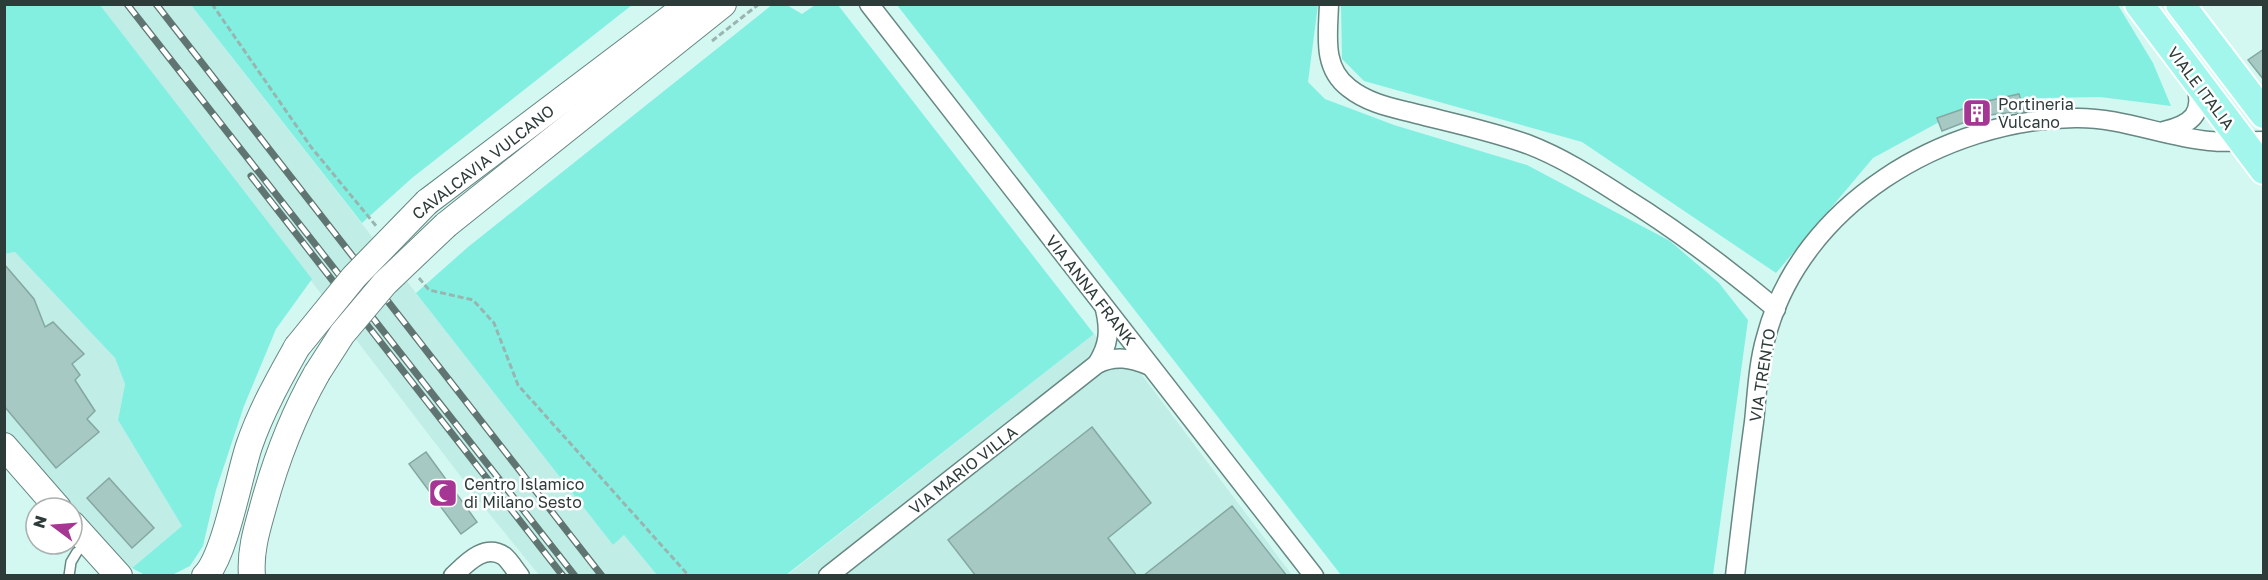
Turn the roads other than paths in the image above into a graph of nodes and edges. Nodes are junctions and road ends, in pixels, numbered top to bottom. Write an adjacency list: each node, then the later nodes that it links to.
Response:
1 (689, 4): 24 (main road, CAVALCAVIA VULCANO, bridge)
2 (723, 4): 25 (main road, CAVALCAVIA VULCANO, bridge)
3 (869, 4): 12 (street, VIA ANNA FRANK)
4 (1329, 4): 13 (street)
5 (2139, 4): 7 (main road, VIALE ITALIA)
6 (2180, 4): 8 (main road, VIALE ITALIA)
7 (2195, 80): 9 (street); 10 (main road, VIALE ITALIA)
8 (2264, 114)
9 (2163, 132): 10 (street, VIA TRENTO); 13 (street, VIA TRENTO)
10 (2252, 141): 11 (main road, VIALE ITALIA)
11 (2264, 170)
12 (1105, 308): 14 (street, VIA MARIO VILLA); 15 (street, VIA ANNA FRANK)
13 (1776, 309): 30 (street, VIA TRENTO)
14 (1096, 364): 15 (street, VIA MARIO VILLA); 28 (street, VIA MARIO VILLA)
15 (1150, 366): 29 (street, VIA ANNA FRANK)
16 (4, 446): 19 (main road)
17 (4, 463): 18 (main road)
18 (31, 496)
19 (48, 496)
20 (84, 537): 23 (main road)
21 (72, 557): 22 (main road)
22 (101, 576)
23 (119, 576)
24 (205, 576)
25 (252, 576)
26 (453, 576): 27 (street)
27 (520, 576)
28 (828, 576)
29 (1314, 576)
30 (1735, 576)

